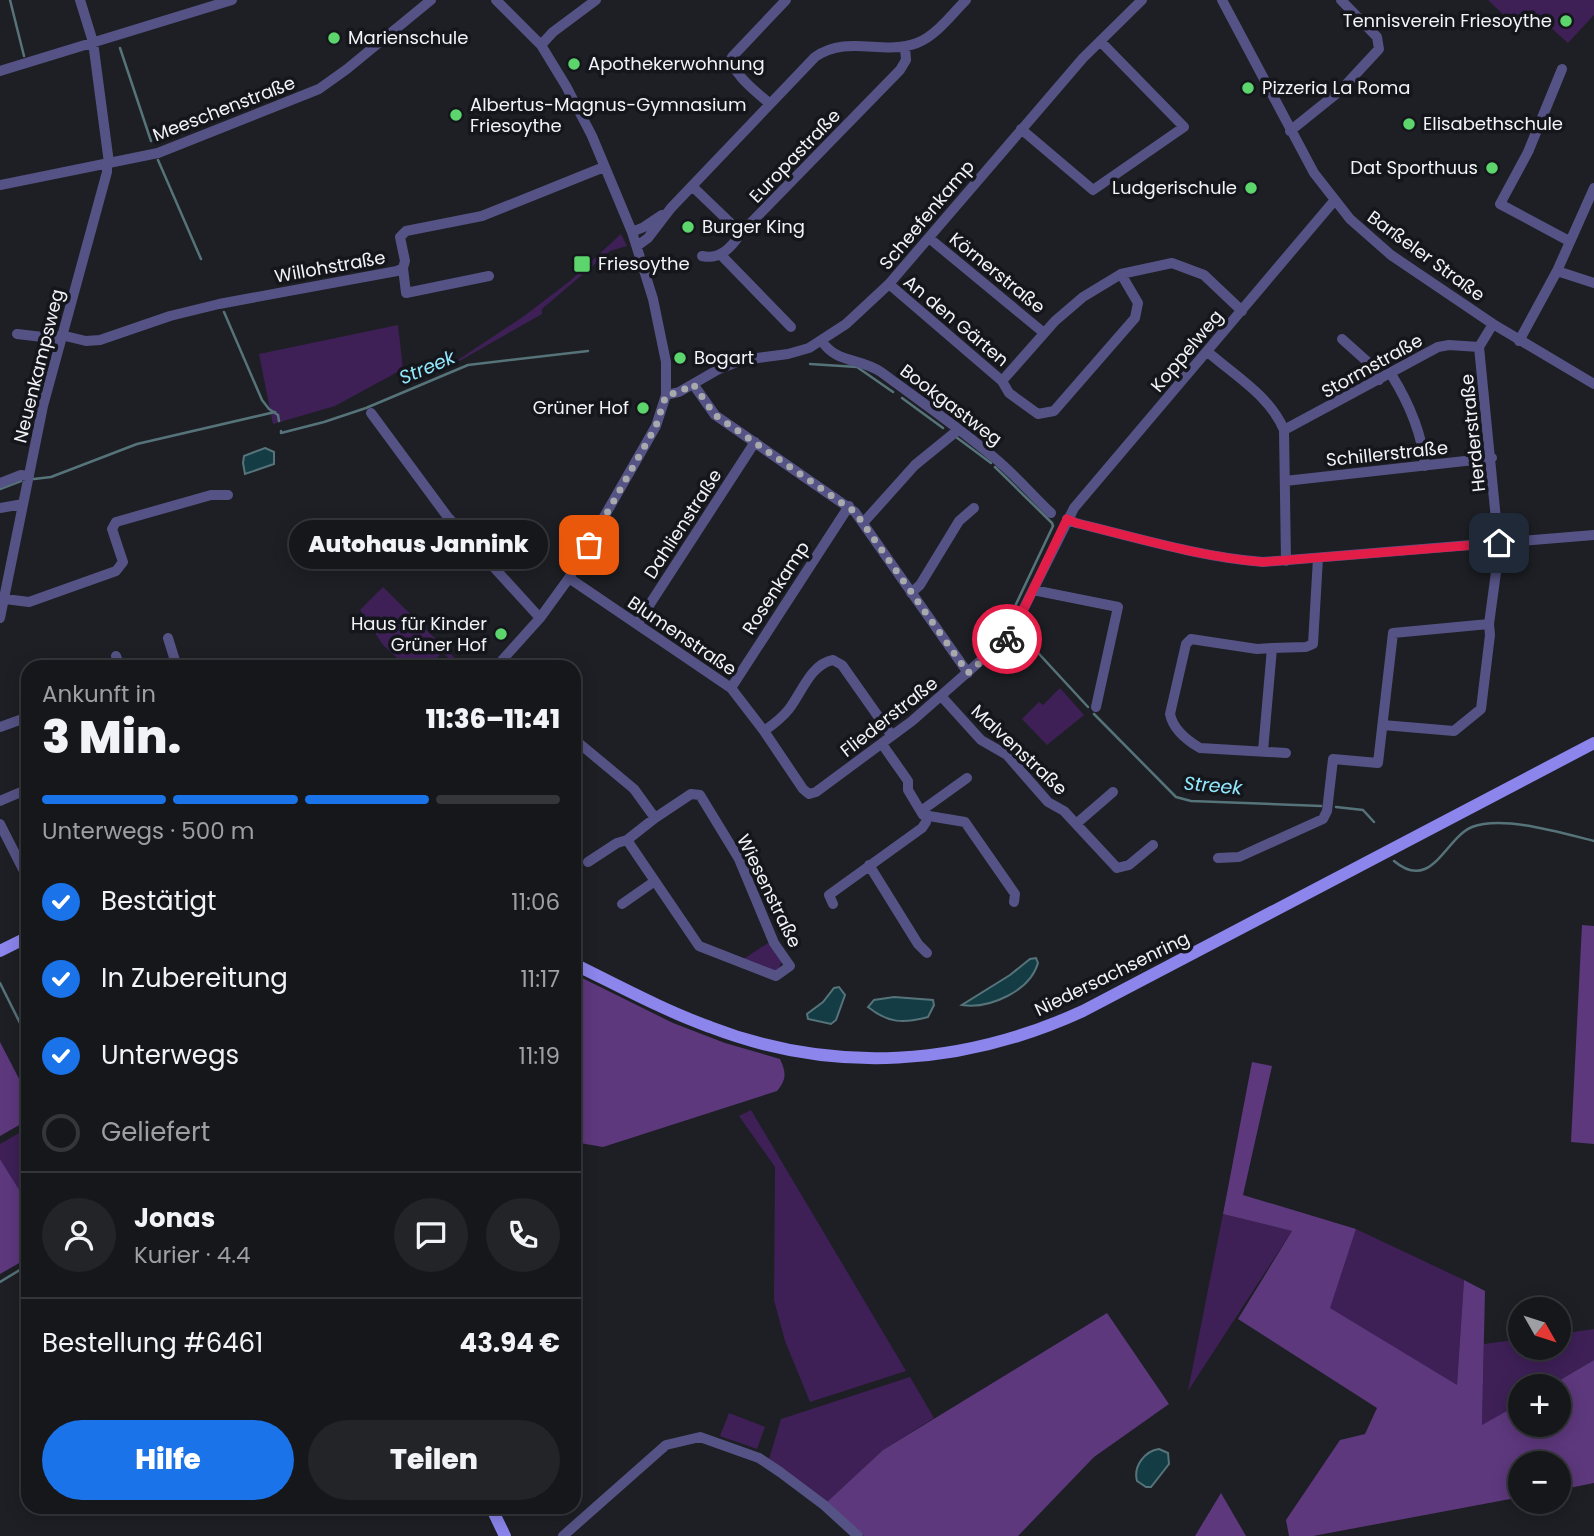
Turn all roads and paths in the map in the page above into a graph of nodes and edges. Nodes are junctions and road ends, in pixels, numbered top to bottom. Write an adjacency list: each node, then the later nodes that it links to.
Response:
1 (80, 0): 12 (street, Neuenkampsweg)
2 (232, 0): 12 (street)
3 (431, 0): 20 (street, Meeschenstraße)
4 (496, 0): 13 (street)
5 (596, 0): 13 (street)
6 (786, 0): 17 (street)
7 (966, 0): 14 (street)
8 (1142, 0): 11 (street, Scheefenkamp)
9 (1222, 0): 19 (street, Barßeler Straße)
10 (1341, 0): 19 (street)
11 (1100, 41): 18 (street, Scheefenkamp); 18 (street)
12 (93, 42): 16 (street); 20 (street, Neuenkampsweg)
13 (541, 45): 21 (street)
14 (905, 47): 17 (street); 28 (street, Europastraße)
15 (1562, 69): 30 (street)
16 (0, 71)
17 (770, 104): 23 (street)
18 (1021, 128): 29 (street, Scheefenkamp)
19 (1290, 131): 25 (street, Barßeler Straße)
20 (108, 163): 22 (street, Meeschenstraße); 45 (street, Neuenkampsweg)
21 (604, 167): 27 (street); 34 (street, Willohstraße)
22 (0, 185)
23 (693, 187): 26 (street); 28 (street)
24 (1594, 188): 30 (street)
25 (1334, 201): 40 (street, Koppelweg); 41 (street, Barßeler Straße)
26 (671, 208): 27 (street); 31 (street)
27 (632, 232): 31 (street)
28 (741, 233): 32 (street, Europastraße)
29 (929, 238): 39 (street, Scheefenkamp); 43 (street, Körnerstraße)
30 (1569, 240): 35 (street)
31 (637, 246): 54 (street)
32 (721, 255): 33 (street); 42 (street)
33 (702, 256)
34 (403, 268): 37 (street); 45 (street, Willohstraße)
35 (1557, 271): 38 (street); 48 (street)
36 (1121, 274): 40 (street); 43 (street); 53 (street, An den Gärten)
37 (489, 276)
38 (1594, 283)
39 (889, 284): 47 (street, Scheefenkamp); 53 (street, An den Gärten)
40 (1242, 311): 50 (street, Koppelweg)
41 (1493, 324): 48 (street, Barßeler Straße); 49 (street, Herderstraße)
42 (791, 327)
43 (1044, 333): 53 (street)
44 (17, 334): 45 (street, Willohstraße)
45 (61, 337): 64 (street, Neuenkampsweg)
46 (1342, 339): 52 (street)
47 (822, 341): 55 (street, Scheefenkamp); 59 (street, Bookgastweg)
48 (1519, 341): 56 (street, Barßeler Straße)
49 (1479, 347): 51 (street, Stormstraße); 62 (street, Herderstraße)
50 (1208, 352): 60 (street); 73 (street, Koppelweg)
51 (1391, 374): 52 (street, Stormstraße); 63 (street)
52 (1379, 380): 60 (street, Stormstraße)
53 (1002, 381)
54 (667, 383): 55 (street, Scheefenkamp); 57 (street)
55 (693, 384): 57 (street, Scheefenkamp); 61 (street)
56 (1594, 384)
57 (666, 395): 79 (street)
58 (370, 413): 84 (street)
59 (958, 430): 72 (street, Bookgastweg); 74 (street)
60 (1284, 430): 65 (street)
61 (755, 442): 69 (street); 85 (street, Dahlienstraße)
62 (1492, 458): 63 (street, Schillerstraße); 76 (street, Herderstraße)
63 (1425, 466): 65 (street, Schillerstraße)
64 (29, 476): 66 (street); 68 (street, Neuenkampsweg)
65 (1285, 481): 78 (street)
66 (0, 484)
67 (228, 495): 82 (street)
68 (23, 504): 70 (street); 82 (street, Neuenkampsweg)
69 (849, 506): 74 (street); 92 (street, Rosenkamp)
70 (0, 508)
71 (974, 508): 81 (street)
72 (1051, 513)
73 (1066, 521): 78 (street); 80 (street, Fliederstraße)
74 (863, 523): 81 (street)
75 (1594, 535): 76 (street)
76 (1499, 543): 77 (street); 86 (street, Herderstraße)
77 (1318, 558): 78 (street); 88 (street)
78 (1286, 561)
79 (569, 578): 84 (street); 85 (street, Blumenstraße)
80 (1033, 590): 91 (street, Fliederstraße); 94 (street)
81 (911, 593): 91 (street)
82 (5, 599): 83 (street, Neuenkampsweg)
83 (0, 618)
84 (540, 618): 90 (street)
85 (637, 624): 92 (street, Blumenstraße)
86 (1489, 624): 96 (street); 96 (street, Herderstraße)
87 (168, 638): 89 (street)
88 (1272, 648): 103 (street); 103 (street)
89 (175, 660)
90 (502, 660)
91 (968, 673): 93 (street, Fliederstraße)
92 (730, 688): 98 (street, Blumenstraße)
93 (942, 697): 99 (street, Fliederstraße); 113 (street, Malvenstraße)
94 (1096, 707)
95 (21, 720): 97 (street)
96 (1383, 725): 116 (street)
97 (0, 727)
98 (764, 731): 99 (street); 107 (street, Blumenstraße)
99 (892, 736): 101 (street, Fliederstraße)
100 (1594, 743): 127 (main road, Niedersachsenring)
101 (882, 744): 107 (street, Fliederstraße); 110 (street)
102 (581, 745): 111 (street)
103 (1263, 751): 104 (street)
104 (1286, 753)
105 (967, 778): 110 (street)
106 (21, 792): 109 (street)
107 (816, 792)
108 (1113, 792): 113 (street)
109 (0, 801)
110 (924, 813): 119 (street); 121 (street)
111 (655, 818): 114 (street, Wiesenstraße); 120 (street, Wiesenstraße)
112 (0, 824): 118 (street)
113 (1076, 824): 115 (street, Malvenstraße)
114 (627, 839): 117 (street, Wiesenstraße); 120 (street, Wiesenstraße)
115 (1153, 845)
116 (1218, 858)
117 (588, 862)
118 (21, 863)
119 (869, 865): 123 (street); 126 (street)
120 (655, 881): 122 (street)
121 (1014, 902)
122 (622, 904)
123 (833, 904)
124 (21, 940): 125 (main road)
125 (0, 951)
126 (927, 953)
127 (581, 967)
128 (494, 1514): 129 (main road)
129 (505, 1536)
130 (563, 1536): 131 (street)
131 (858, 1536)

